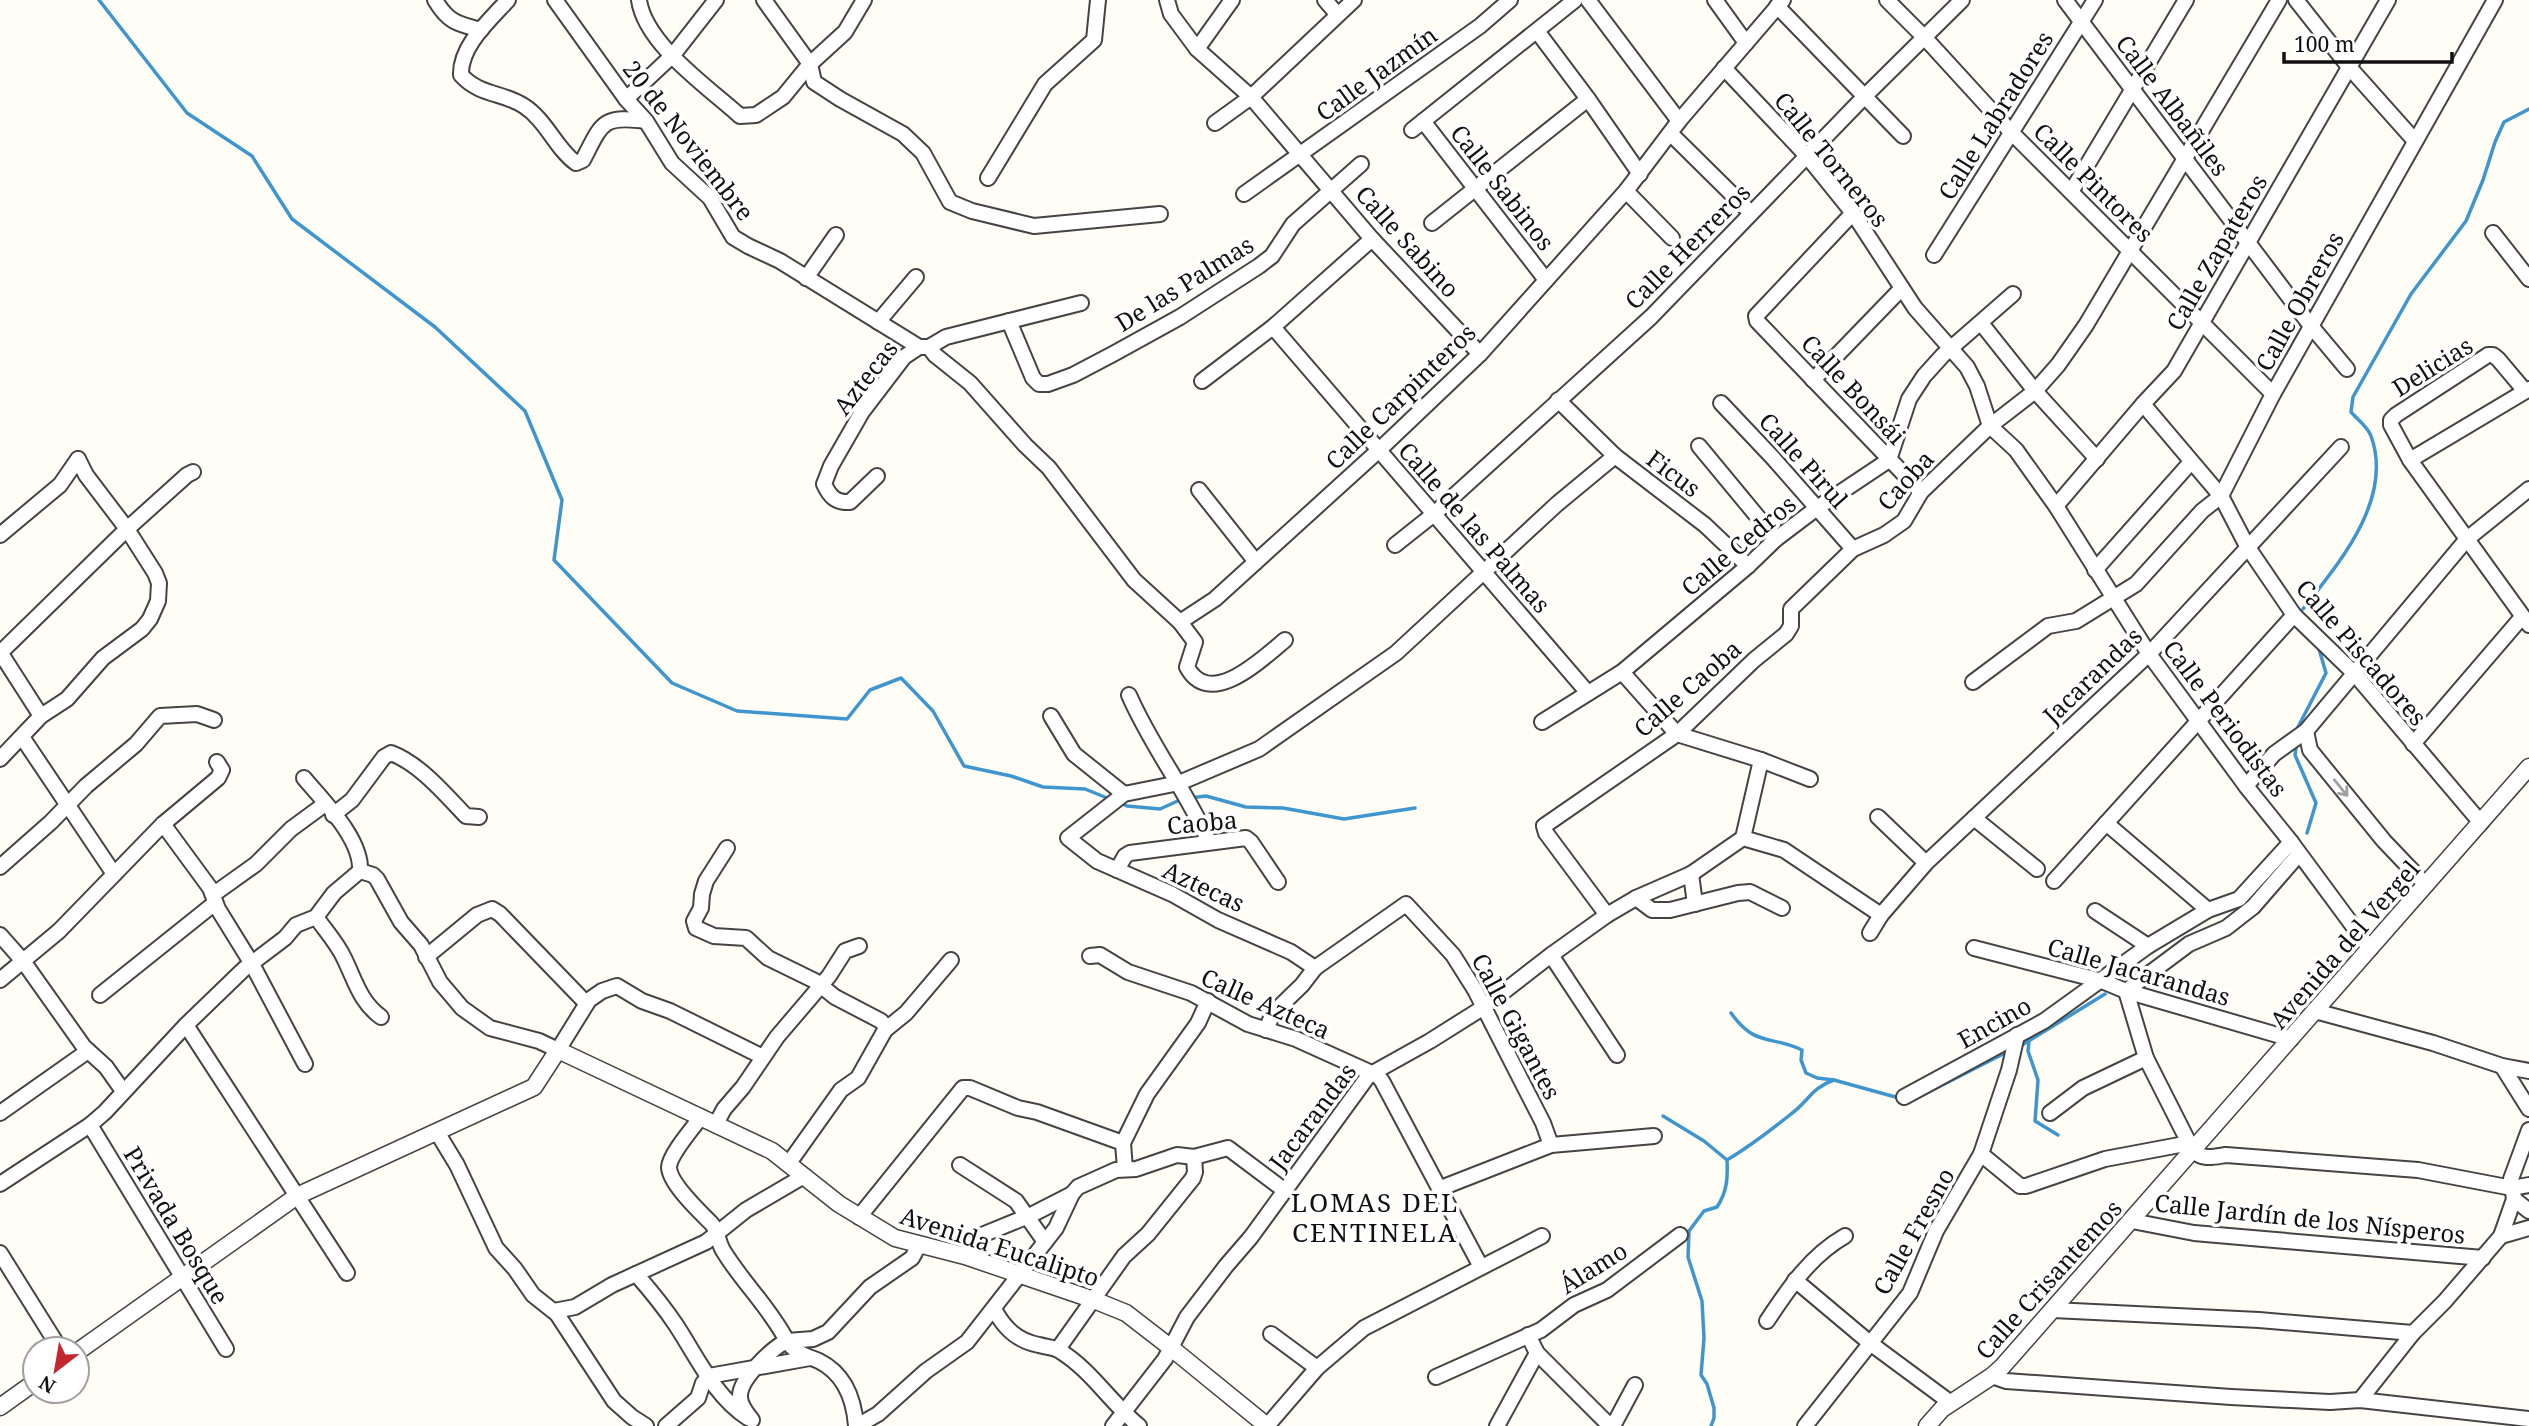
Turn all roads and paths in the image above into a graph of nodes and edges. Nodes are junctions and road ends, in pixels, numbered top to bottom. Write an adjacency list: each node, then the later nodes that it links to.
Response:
1 (435, 0): 29 (street)
2 (508, 0): 29 (street)
3 (555, 0): 41 (street, 20 de Noviembre)
4 (639, 0): 34 (street)
5 (716, 0): 34 (street)
6 (764, 0): 35 (street)
7 (864, 0): 35 (street)
8 (1098, 0): 54 (street)
9 (1167, 0): 33 (street, Calle Sabino)
10 (1232, 0): 33 (street)
11 (1325, 0): 27 (street)
12 (1354, 0): 27 (street)
13 (1510, 0): 49 (street, Calle Jazmín)
14 (1575, 0): 30 (street)
15 (1588, 0): 45 (street)
16 (1715, 0): 32 (street)
17 (1887, 0): 31 (street, Calle Pintores)
18 (1962, 0): 31 (street, Calle Herreros)
19 (2066, 0): 28 (street, Calle Albañiles)
20 (2095, 0): 28 (street, Calle Labradores)
21 (2186, 0): 38 (street)
22 (2279, 0): 51 (street, Caoba)
23 (2296, 0): 36 (street)
24 (2388, 0): 36 (street, Calle Zapateros)
25 (2495, 0): 48 (street, Calle Obreros)
26 (1780, 3): 32 (street, Calle Carpinteros); 39 (street)
27 (1337, 14): 40 (street)
28 (2082, 22): 38 (street, Calle Albañiles); 46 (street, Calle Labradores)
29 (481, 30): 43 (street)
30 (1537, 31): 42 (street); 56 (street, Calle Sabinos)
31 (1925, 38): 39 (street, Calle Herreros); 46 (street, Calle Pintores)
32 (1746, 43): 37 (street, Calle Carpinteros)
33 (1197, 49): 40 (street, Calle Sabino)
34 (673, 55): 35 (street); 41 (street)
35 (810, 64): 62 (street)
36 (2349, 67): 48 (street); 68 (street, Calle Zapateros)
37 (1724, 68): 45 (street, Calle Carpinteros); 50 (street, Calle Torneros)
38 (2132, 89): 51 (street, Calle Albañiles); 58 (street)
39 (1865, 96): 47 (street); 50 (street, Calle Herreros)
40 (1251, 97): 44 (street); 49 (street, Calle Sabino)
41 (626, 99): 43 (street, 20 de Noviembre)
42 (1588, 99): 53 (street); 56 (street)
43 (646, 121): 72 (street, 20 de Noviembre)
44 (1215, 123)
45 (1675, 128): 53 (street, Calle Carpinteros); 60 (street)
46 (2011, 132): 58 (street, Calle Pintores); 70 (street, Calle Labradores)
47 (1903, 136)
48 (2415, 141): 82 (street, Calle Obreros)
49 (1301, 155): 55 (street, Calle Sabino); 59 (street, Calle Jazmín)
50 (1807, 156): 60 (street, Calle Herreros); 61 (street, Calle Torneros)
51 (2185, 159): 68 (street, Calle Albañiles); 69 (street, Caoba)
52 (1361, 164): 55 (street, De las Palmas)
53 (1640, 174): 57 (street, Calle Carpinteros)
54 (988, 178)
55 (1331, 189): 67 (street, Calle Sabino); 79 (street, De las Palmas)
56 (1475, 189): 63 (street); 74 (street, Calle Sabinos)
57 (1626, 191): 66 (street); 74 (street, Calle Carpinteros)
58 (2071, 192): 69 (street, Calle Pintores)
59 (1244, 194)
60 (1751, 213): 93 (street, Calle Herreros)
61 (1853, 213): 75 (street, Calle Torneros); 88 (street, Calle Bonsái)
62 (1160, 214)
63 (1432, 223)
64 (2494, 233): 73 (street)
65 (836, 235): 72 (street)
66 (1672, 238)
67 (1372, 239): 83 (street); 86 (street, Calle Sabino)
68 (2248, 242): 80 (street, Calle Zapateros); 82 (street, Calle Albañiles)
69 (2131, 252): 80 (street, Calle Pintores); 91 (street, Caoba)
70 (1934, 255)
71 (916, 277): 78 (street)
72 (806, 278): 78 (street, 20 de Noviembre)
73 (2529, 279)
74 (1546, 280): 86 (street, Calle Carpinteros)
75 (1902, 288): 85 (street, Calle Torneros); 88 (street)
76 (2012, 294): 81 (street)
77 (1081, 303): 79 (street, Aztecas)
78 (878, 321): 84 (street, 20 de Noviembre)
79 (1009, 321): 84 (street, Aztecas)
80 (2202, 322): 92 (street, Calle Pintores); 95 (street, Calle Zapateros)
81 (1981, 323): 85 (street); 91 (street)
82 (2311, 326): 87 (street, Calle Albañiles); 92 (street, Calle Obreros)
83 (1273, 327): 89 (street); 99 (street, Calle de las Palmas)
84 (924, 347): 106 (street, Aztecas); 129 (street, 20 de Noviembre)
85 (1950, 349): 96 (street, Calle Torneros); 102 (street)
86 (1480, 354): 99 (street, Calle Carpinteros)
87 (2347, 369)
88 (1813, 380): 102 (street, Calle Bonsái)
89 (1202, 381)
90 (2527, 390): 103 (street); 103 (street, Delicias)
91 (2035, 391): 96 (street, Caoba); 101 (street)
92 (2273, 394): 110 (street, Calle Obreros)
93 (1558, 400): 100 (street, Ficus); 113 (street, Calle Herreros)
94 (1721, 403): 112 (street, Calle Pirul)
95 (2143, 404): 101 (street, Calle Zapateros); 104 (street, Calle Piscadores)
96 (1990, 426): 109 (street, Caoba); 111 (street, Calle Periodistas)
97 (1699, 446): 116 (street)
98 (2341, 447): 119 (street, Jacarandas)
99 (1378, 451): 113 (street, Calle de las Palmas); 121 (street, Calle Carpinteros)
100 (1615, 456): 122 (street, Ficus); 124 (street)
101 (2097, 459): 111 (street, Calle Zapateros)
102 (1889, 460): 109 (street, Calle Bonsái); 112 (street, Calle Cedros)
103 (2410, 460): 117 (street)
104 (2191, 462): 110 (street, Calle Piscadores); 123 (street)
105 (193, 472): 114 (street)
106 (877, 476)
107 (2529, 489): 117 (street)
108 (1199, 490): 121 (street)
109 (1921, 492): 120 (street, Caoba)
110 (2221, 496): 119 (street, Calle Piscadores); 126 (street, Calle Obreros)
111 (2056, 506): 123 (street, Calle Periodistas)
112 (1817, 508): 116 (street, Calle Cedros); 120 (street, Calle Pirul)
113 (1434, 514): 118 (street, Calle Herreros); 124 (street, Calle de las Palmas)
114 (127, 529): 115 (street); 131 (street); 138 (street)
115 (0, 535)
116 (1776, 539): 122 (street, Calle Cedros)
117 (2467, 539): 128 (street); 134 (street)
118 (1395, 545)
119 (2247, 546): 127 (street, Calle Piscadores); 132 (street, Jacarandas)
120 (1853, 549): 125 (street, Caoba)
121 (1256, 562): 129 (street, Calle Carpinteros)
122 (1748, 566): 133 (street, Calle Cedros)
123 (2095, 570): 126 (street, Calle Periodistas)
124 (1484, 571): 136 (street, Calle de las Palmas); 153 (street)
125 (1805, 593): 144 (street, Calle Caoba)
126 (2114, 599): 132 (street, Calle Periodistas); 135 (street, Calle Obreros)
127 (2294, 615): 134 (street, Calle Piscadores); 141 (street)
128 (2526, 621): 146 (street)
129 (1180, 622): 130 (street)
130 (1285, 640)
131 (0, 653): 138 (street)
132 (2149, 654): 141 (street, Calle Periodistas); 160 (street, Jacarandas)
133 (1622, 672): 136 (street, Calle Cedros); 144 (street)
134 (2354, 673): 143 (street); 146 (street, Calle Piscadores)
135 (1973, 682)
136 (1588, 693): 142 (street, Calle Cedros)
137 (1129, 695): 153 (street, Aztecas)
138 (41, 716): 145 (street)
139 (1051, 716): 155 (street)
140 (214, 720): 156 (street)
141 (2199, 720): 154 (street, Calle Periodistas); 163 (street)
142 (1542, 722)
143 (2306, 731): 154 (street); 177 (street, Calle Periodistas, one-way to 177)
144 (1677, 734): 148 (street); 184 (street, Calle Caoba)
145 (22, 737): 147 (street); 156 (street)
146 (2413, 744): 161 (street, Calle Piscadores)
147 (0, 759)
148 (1761, 760): 152 (street); 164 (street)
149 (217, 762): 162 (street)
150 (2529, 767): 161 (street, Avenida del Vergel)
151 (304, 778): 157 (street)
152 (1810, 779)
153 (1180, 783): 155 (street); 165 (street, Aztecas)
154 (2246, 786): 167 (street, Calle Periodistas)
155 (1124, 794): 171 (street, Aztecas)
156 (68, 803): 169 (street); 173 (street)
157 (329, 810): 158 (street); 172 (street); 178 (street)
158 (479, 817)
159 (1878, 817): 168 (street)
160 (1974, 818): 168 (street, Jacarandas); 170 (street)
161 (2481, 822): 177 (street, Avenida del Vergel)
162 (163, 824): 173 (street); 178 (street)
163 (2106, 824): 175 (street); 182 (street)
164 (1743, 838): 174 (street); 185 (street)
165 (1209, 842): 171 (street, Caoba); 176 (street, Caoba)
166 (727, 848): 202 (street)
167 (2295, 848): 182 (street, Encino); 192 (street, Calle Periodistas); 203 (street)
168 (1926, 863): 185 (street, Jacarandas)
169 (0, 867)
170 (2037, 869)
171 (1117, 870): 199 (street, Aztecas)
172 (360, 871): 186 (street); 195 (street)
173 (114, 874): 197 (street)
174 (1691, 874): 179 (street); 180 (street)
175 (2054, 881)
176 (1278, 882)
177 (2426, 885): 192 (street, Avenida del Vergel)
178 (215, 898): 198 (street); 204 (street)
179 (1636, 898): 180 (street); 184 (street)
180 (1695, 904): 181 (street)
181 (1782, 908)
182 (2208, 910): 190 (street, Encino)
183 (2095, 911): 190 (street)
184 (1607, 915): 193 (street, Jacarandas)
185 (1881, 915): 187 (street, Jacarandas)
186 (316, 918): 198 (street); 209 (street)
187 (1870, 933)
188 (0, 935): 197 (street)
189 (859, 946): 202 (street)
190 (2148, 946): 201 (street, Encino)
191 (1974, 948): 201 (street, Calle Jacarandas)
192 (2370, 949): 208 (street, Avenida del Vergel)
193 (1550, 955): 207 (street, Jacarandas); 217 (street)
194 (1090, 956): 205 (street, Calle Azteca)
195 (426, 957): 206 (street); 216 (street)
196 (951, 960): 211 (street)
197 (23, 961): 200 (street); 215 (street)
198 (252, 964): 210 (street); 220 (street)
199 (1315, 968): 207 (street, Calle Gigantes); 212 (street)
200 (0, 980)
201 (2102, 981): 203 (street, Calle Jacarandas); 213 (street, Encino)
202 (821, 985): 211 (street); 218 (street)
203 (2126, 991): 214 (street, Calle Jacarandas); 219 (street)
204 (100, 995)
205 (1208, 1001): 212 (street, Calle Azteca); 234 (street)
206 (586, 1003): 216 (street); 218 (street)
207 (1485, 1007): 223 (street, Jacarandas); 235 (street, Calle Gigantes)
208 (2315, 1011): 214 (street, Avenida del Vergel); 221 (street)
209 (381, 1017)
210 (186, 1026): 224 (street); 249 (street)
211 (887, 1028): 239 (street)
212 (1266, 1030): 223 (street, Calle Azteca)
213 (2017, 1035): 225 (street, Encino); 237 (street, Calle Fresno)
214 (2291, 1039): 236 (street, Avenida del Vergel)
215 (88, 1051): 224 (street); 227 (street)
216 (558, 1051): 229 (street, Avenida Eucalipto); 232 (street)
217 (1617, 1055)
218 (763, 1057): 229 (street)
219 (2146, 1058): 228 (street); 236 (street)
220 (304, 1064)
221 (2502, 1066): 222 (street); 226 (street)
222 (2529, 1071)
223 (1372, 1073): 245 (street); 246 (street, Jacarandas)
224 (123, 1091): 230 (street)
225 (1904, 1097)
226 (2529, 1109)
227 (0, 1113)
228 (2050, 1113)
229 (708, 1120): 239 (street, Avenida Eucalipto); 255 (street)
230 (90, 1125): 243 (street); 269 (street, Privada Bosque)
231 (2529, 1130): 248 (street)
232 (437, 1132): 249 (street); 274 (street)
233 (1654, 1136): 235 (street)
234 (1122, 1143): 241 (street); 251 (street)
235 (1551, 1145): 245 (street)
236 (2192, 1147): 237 (street); 248 (street); 253 (street, Calle Crisantemos)
237 (1981, 1154): 283 (street, Calle Fresno)
238 (1194, 1157): 241 (street); 246 (street); 271 (street)
239 (789, 1163): 242 (street, Avenida Eucalipto)
240 (961, 1165): 252 (street)
241 (1125, 1169): 247 (street)
242 (804, 1176): 251 (street, Avenida Eucalipto); 255 (street)
243 (0, 1184)
244 (2529, 1185): 248 (street)
245 (1441, 1188): 265 (street)
246 (1284, 1189): 284 (street, Jacarandas)
247 (1072, 1194): 252 (street); 260 (street)
248 (2513, 1194): 250 (street); 259 (street)
249 (297, 1196): 266 (street); 269 (street)
250 (2529, 1211)
251 (859, 1217): 261 (street, Avenida Eucalipto)
252 (1026, 1217): 260 (street); 263 (street)
253 (2132, 1221): 264 (street, Calle Jardín de los Nísperos); 273 (street, Calle Crisantemos)
254 (2529, 1228): 259 (street)
255 (718, 1232): 267 (street); 281 (street)
256 (1680, 1235): 279 (street, Álamo)
257 (1542, 1236): 265 (street)
258 (1845, 1236): 270 (street)
259 (2501, 1236): 264 (street)
260 (1045, 1241): 268 (street)
261 (919, 1245): 263 (street, Avenida Eucalipto); 280 (street)
262 (0, 1254): 278 (street)
263 (965, 1256): 268 (street, Avenida Eucalipto)
264 (2483, 1258): 277 (street)
265 (1481, 1268): 289 (street)
266 (347, 1273)
267 (636, 1274): 274 (street); 291 (street)
268 (1019, 1275): 271 (street, Avenida Eucalipto); 272 (street)
269 (182, 1276): 282 (street); 285 (street, Privada Bosque)
270 (1795, 1280): 275 (street); 283 (street)
271 (1094, 1300): 284 (street, Avenida Eucalipto); 286 (street)
272 (994, 1310): 286 (street); 306 (street)
273 (2053, 1310): 277 (street); 293 (street, Calle Crisantemos)
274 (554, 1311): 304 (street)
275 (1767, 1321)
276 (1271, 1334): 289 (street)
277 (2413, 1334): 298 (street)
278 (51, 1335)
279 (1528, 1335): 287 (street); 292 (street, Álamo)
280 (821, 1336): 281 (street); 288 (street)
281 (787, 1341): 288 (street); 290 (street)
282 (91, 1342)
283 (1870, 1343): 299 (street); 312 (street, Calle Fresno)
284 (1170, 1347): 301 (street, Jacarandas); 309 (street, Avenida Eucalipto)
285 (226, 1349)
286 (1058, 1349): 301 (street)
287 (1537, 1353): 310 (street); 311 (street)
288 (814, 1360): 290 (street); 306 (street)
289 (1317, 1368): 309 (street)
290 (754, 1369): 291 (street); 303 (street)
291 (709, 1376): 296 (street); 297 (street)
292 (1436, 1377)
293 (1993, 1377): 298 (street); 299 (street, Calle Crisantemos)
294 (1635, 1385): 311 (street)
295 (21, 1392): 300 (street)
296 (698, 1398): 297 (street); 305 (street)
297 (724, 1398): 303 (street)
298 (2360, 1400): 302 (street)
299 (1951, 1403): 313 (street, Calle Crisantemos)
300 (0, 1407)
301 (1123, 1413): 307 (street, Jacarandas); 308 (street)
302 (2529, 1419)
303 (755, 1423)
304 (646, 1426)
305 (666, 1426)
306 (856, 1426)
307 (1113, 1426)
308 (1139, 1426)
309 (1267, 1426)
310 (1497, 1426)
311 (1611, 1426)
312 (1805, 1426)
313 (1927, 1426)

